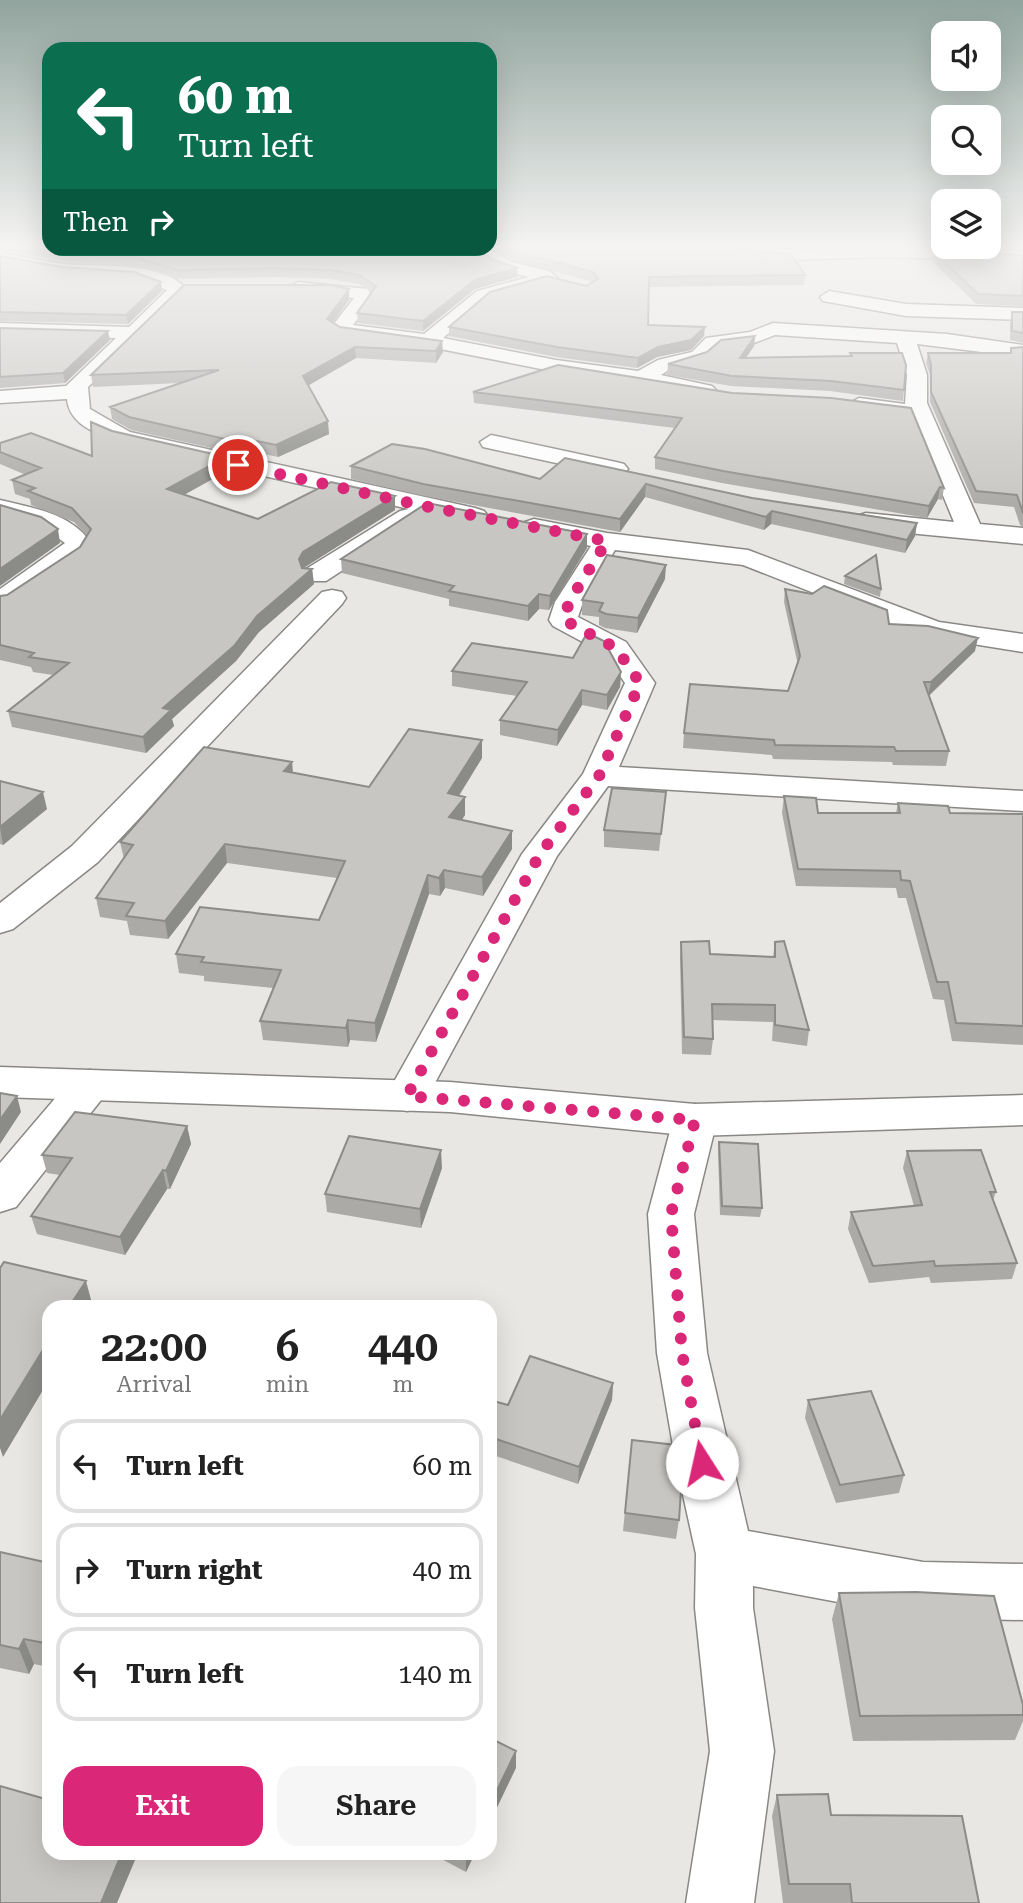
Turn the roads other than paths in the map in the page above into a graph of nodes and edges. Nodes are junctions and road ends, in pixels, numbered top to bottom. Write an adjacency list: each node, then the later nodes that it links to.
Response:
1 (131, 334): 10 (street)
2 (375, 334): 7 (street)
3 (436, 334): 7 (street)
4 (761, 334): 9 (street)
5 (850, 334): 6 (street)
6 (905, 338): 8 (street); 14 (street)
7 (427, 341): 9 (street)
8 (1023, 351)
9 (642, 378): 11 (street)
10 (76, 392): 12 (street); 17 (street)
11 (731, 395)
12 (0, 397)
13 (839, 401): 14 (street)
14 (919, 412): 20 (street)
15 (491, 442): 16 (street)
16 (639, 474)
17 (424, 506): 22 (street); 27 (street)
18 (0, 507): 23 (street)
19 (842, 517): 20 (street)
20 (971, 532): 21 (street)
21 (1023, 536)
22 (607, 541): 24 (street); 25 (street)
23 (0, 601)
24 (1023, 643)
25 (599, 776): 26 (street); 30 (street)
26 (1023, 801)
27 (0, 921)
28 (0, 1082): 29 (street)
29 (90, 1085): 30 (street); 33 (street)
30 (407, 1096): 32 (street)
31 (1023, 1110): 32 (street)
32 (695, 1120): 34 (street)
33 (0, 1195)
34 (725, 1554): 35 (street); 36 (street)
35 (1023, 1592)
36 (720, 1903)

